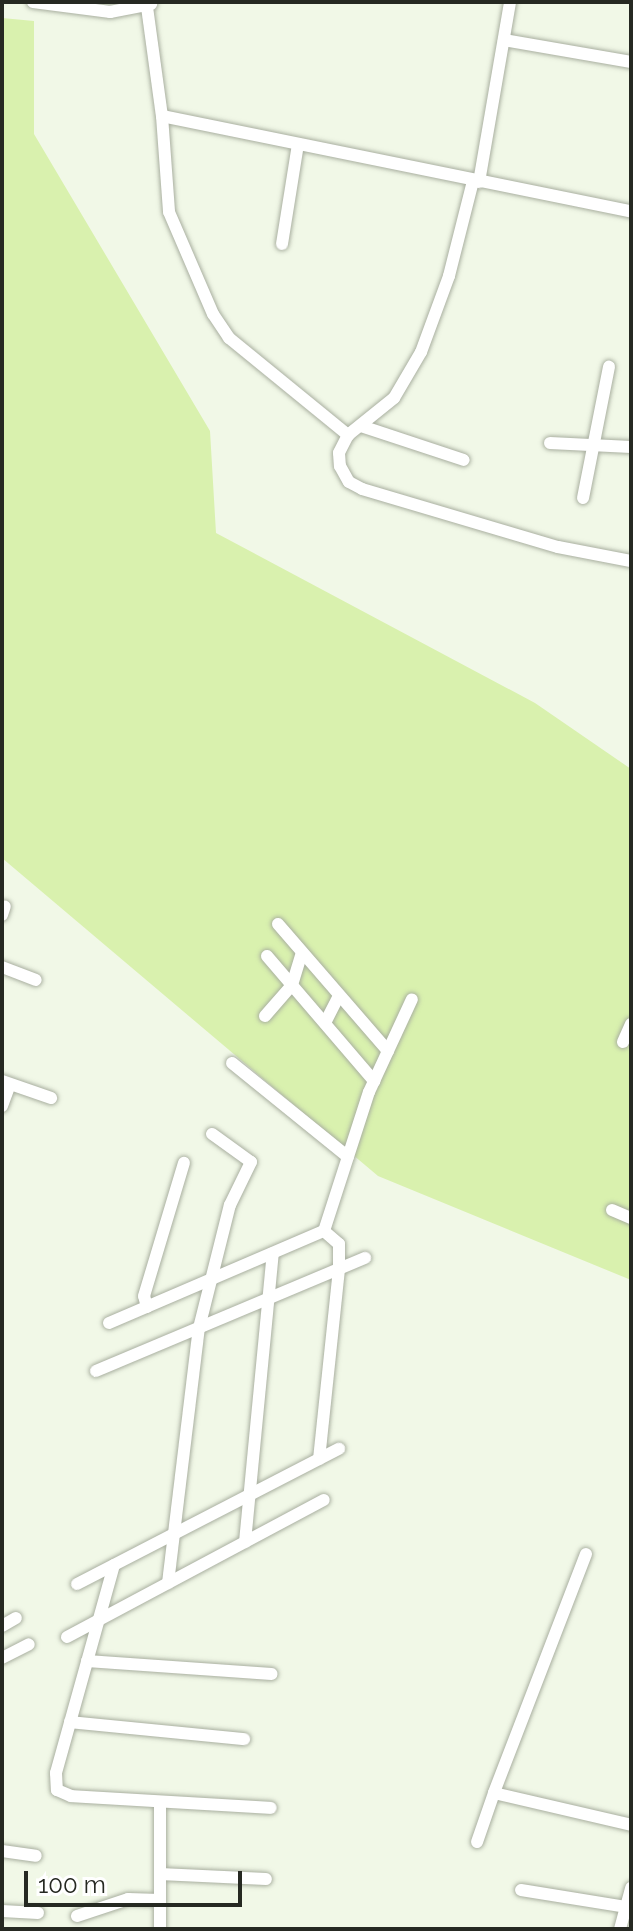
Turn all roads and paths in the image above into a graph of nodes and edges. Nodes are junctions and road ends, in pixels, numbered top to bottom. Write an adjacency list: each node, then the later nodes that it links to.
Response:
1 (33, 2): 3 (street)
2 (510, 2): 4 (street)
3 (150, 5): 6 (street)
4 (504, 40): 5 (street); 8 (street)
5 (631, 62)
6 (162, 116): 7 (street); 13 (street)
7 (298, 144): 8 (street); 10 (street)
8 (476, 182): 9 (street); 12 (street)
9 (631, 211)
10 (282, 244)
11 (609, 367): 15 (street)
12 (361, 426): 13 (street); 17 (street)
13 (348, 435): 19 (street)
14 (550, 443): 15 (street)
15 (593, 444): 16 (street); 18 (street)
16 (631, 447)
17 (464, 460)
18 (583, 498)
19 (631, 561)
20 (278, 924): 21 (street)
21 (302, 952): 25 (street); 26 (street)
22 (267, 956): 25 (street)
23 (2, 967): 24 (street)
24 (36, 980)
25 (292, 985): 28 (street); 29 (street)
26 (339, 995): 29 (street); 32 (street)
27 (412, 999): 32 (street)
28 (265, 1016)
29 (325, 1023): 34 (street)
30 (631, 1024): 31 (street)
31 (623, 1042)
32 (388, 1051): 34 (street)
33 (232, 1063): 39 (street)
34 (374, 1081): 39 (street)
35 (6, 1082): 36 (street); 37 (street)
36 (51, 1098)
37 (2, 1106)
38 (212, 1134): 47 (street)
39 (348, 1157): 43 (street)
40 (184, 1163): 49 (street)
41 (612, 1210): 42 (street)
42 (631, 1218)
43 (324, 1231): 44 (street); 46 (street)
44 (273, 1253): 47 (street); 48 (street)
45 (365, 1258): 46 (street)
46 (339, 1269): 48 (street); 54 (street)
47 (214, 1278): 49 (street); 51 (street)
48 (269, 1298): 51 (street); 55 (street)
49 (147, 1307): 50 (street)
50 (109, 1323)
51 (199, 1328): 52 (street); 57 (street)
52 (96, 1371)
53 (339, 1449): 54 (street)
54 (319, 1459): 55 (street)
55 (247, 1496): 57 (street); 58 (street)
56 (324, 1500): 58 (street)
57 (174, 1534): 60 (street); 61 (street)
58 (245, 1542): 61 (street)
59 (586, 1554): 73 (street)
60 (114, 1565): 62 (street); 64 (street)
61 (168, 1583): 64 (street)
62 (77, 1584)
63 (16, 1618): 65 (street)
64 (98, 1620): 66 (street); 69 (street)
65 (2, 1626)
66 (67, 1637)
67 (29, 1644): 68 (street)
68 (2, 1658)
69 (87, 1661): 70 (street); 71 (street)
70 (272, 1674)
71 (70, 1722): 72 (street); 74 (street)
72 (244, 1739)
73 (494, 1793): 76 (street); 77 (street)
74 (160, 1802): 75 (street); 80 (street)
75 (271, 1808)
76 (631, 1825)
77 (477, 1842)
78 (2, 1851): 79 (street)
79 (36, 1856)
80 (160, 1874): 81 (street); 84 (street)
81 (266, 1879)
82 (631, 1888): 85 (street)
83 (521, 1890): 85 (street)
84 (160, 1900): 88 (street); 89 (street)
85 (628, 1907): 90 (street)
86 (2, 1911): 87 (street)
87 (38, 1913)
88 (77, 1916)
89 (160, 1929)
90 (620, 1929)

